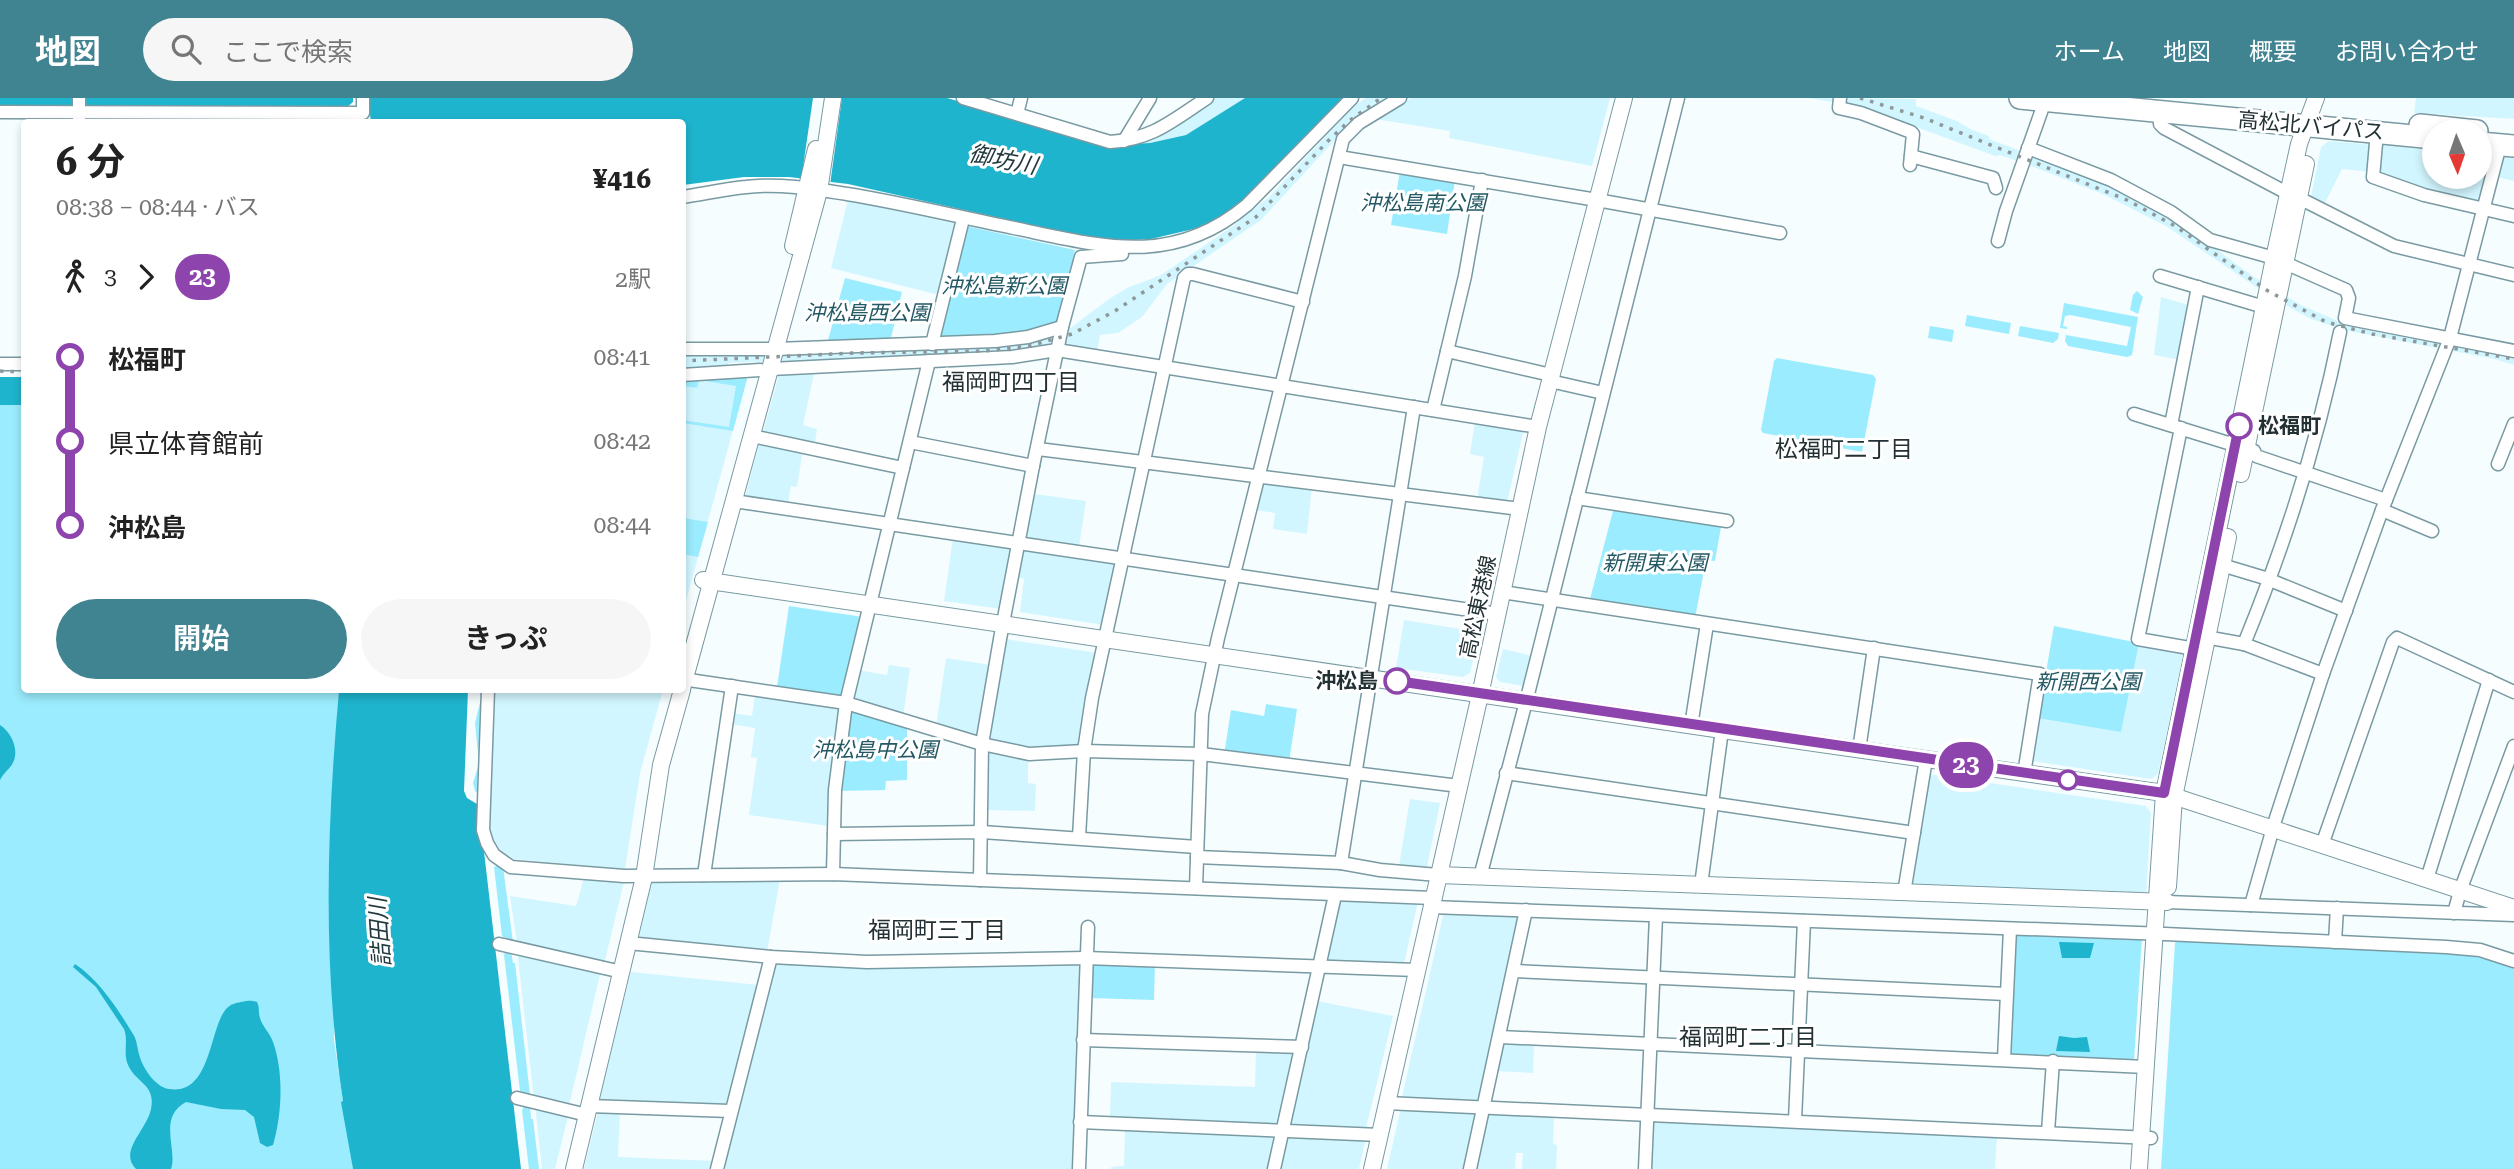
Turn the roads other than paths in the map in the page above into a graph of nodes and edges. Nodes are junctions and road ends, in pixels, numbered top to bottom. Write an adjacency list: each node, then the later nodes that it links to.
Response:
1 (79, 98): 21 (street)
2 (363, 98): 23 (street)
3 (823, 98): 32 (street)
4 (833, 98): 32 (street)
5 (963, 98): 19 (street)
6 (1021, 98): 19 (street)
7 (1150, 98): 27 (street)
8 (1207, 98): 27 (street)
9 (1352, 98): 43 (street)
10 (1400, 98): 30 (street)
11 (1624, 98): 36 (street, 高松東港線)
12 (1678, 98): 37 (street)
13 (1840, 98): 33 (street)
14 (2020, 98): 16 (highway, 高松北バイパス)
15 (2138, 98): 20 (highway, 高松北バイパス)
16 (2046, 99): 18 (highway, 高松北バイパス); 29 (street)
17 (0, 112): 21 (street)
18 (2159, 112): 20 (highway, 高松北バイパス); 35 (street)
19 (1017, 114): 27 (street)
20 (2312, 116): 24 (highway, 高松北バイパス); 25 (highway, 高松北バイパス); 35 (street)
21 (79, 117): 22 (street)
22 (312, 118): 23 (street)
23 (364, 118)
24 (2422, 126)
25 (2376, 132): 26 (highway, 高松北バイパス); 38 (street)
26 (2422, 137)
27 (1124, 141)
28 (2502, 142): 38 (street)
29 (2028, 148): 42 (street); 44 (street)
30 (1339, 157): 31 (street); 49 (street)
31 (1482, 180): 36 (street); 58 (street)
32 (814, 187): 34 (street); 40 (street); 56 (street)
33 (1996, 188)
34 (686, 196)
35 (2294, 196): 44 (street); 45 (street)
36 (1597, 200): 37 (street); 66 (street, 高松東港線)
37 (1650, 209): 41 (street); 68 (street)
38 (2484, 210): 39 (street); 45 (street)
39 (2514, 216)
40 (963, 219): 43 (street); 54 (street)
41 (1780, 233)
42 (1998, 241)
43 (1128, 248): 51 (street)
44 (2280, 261): 50 (street); 53 (street); 77 (street)
45 (2470, 264): 46 (street); 53 (street)
46 (2514, 275)
47 (2160, 276): 48 (street)
48 (2198, 287): 50 (street); 74 (street)
49 (1303, 302): 63 (street); 67 (street)
50 (2264, 307): 77 (street)
51 (1062, 327): 54 (street); 57 (street)
52 (2340, 332): 83 (street)
53 (2450, 338): 59 (street); 88 (street)
54 (932, 344): 56 (street)
55 (686, 349): 56 (street)
56 (771, 349): 64 (street)
57 (1057, 350): 60 (street); 63 (street); 78 (street)
58 (1447, 351): 66 (street); 70 (street)
59 (2514, 351)
60 (929, 360): 64 (street); 76 (street)
61 (0, 364): 62 (street)
62 (21, 364)
63 (1165, 366): 67 (street); 79 (street)
64 (765, 369): 65 (street); 75 (street); 98 (street)
65 (686, 375)
66 (1551, 378): 68 (street); 73 (street, 高松東港線)
67 (1281, 386): 69 (street); 84 (street)
68 (1603, 393): 86 (street)
69 (1414, 407): 70 (street); 85 (street)
70 (1433, 410): 73 (street)
71 (2134, 414): 74 (street)
72 (2514, 424): 80 (street)
73 (1538, 427): 89 (street, 高松東港線)
74 (2176, 427): 77 (street); 108 (street)
75 (752, 436): 82 (street); 87 (street)
76 (909, 442): 81 (street); 82 (street)
77 (2241, 447): 83 (street); 95 (street)
78 (1038, 449): 79 (street); 81 (street)
79 (1143, 462): 84 (street); 94 (street)
80 (2498, 464)
81 (1033, 466): 93 (street)
82 (902, 468): 91 (street)
83 (2304, 470): 88 (street); 97 (street)
84 (1259, 476): 85 (street); 96 (street)
85 (1401, 494): 89 (street); 100 (street)
86 (1577, 498): 90 (street); 101 (street)
87 (734, 500): 91 (street); 98 (street)
88 (2384, 505): 92 (street); 103 (street)
89 (1520, 509): 99 (street, 高松東港線)
90 (1727, 521)
91 (890, 524): 93 (street); 102 (street)
92 (2432, 531)
93 (1019, 542): 94 (street); 105 (street)
94 (1121, 557): 96 (street); 107 (street)
95 (2217, 563): 97 (street); 108 (street)
96 (1235, 574): 100 (street); 112 (street)
97 (2270, 580): 103 (street); 109 (street)
98 (708, 581): 102 (street); 110 (street)
99 (1502, 592): 101 (street); 104 (street, 高松東港線)
100 (1384, 596): 104 (street); 114 (street)
101 (1552, 601): 106 (street); 122 (street)
102 (870, 604): 105 (street); 123 (street)
103 (2346, 611): 113 (street)
104 (1497, 614): 121 (street, 高松東港線)
105 (1003, 624): 107 (street); 126 (street)
106 (1707, 624): 111 (street); 124 (street)
107 (1104, 639): 112 (street); 129 (street)
108 (2200, 643): 109 (street); 136 (street)
109 (2244, 644): 113 (street)
110 (686, 645)
111 (1874, 648): 128 (street); 134 (street)
112 (1214, 655): 114 (street); 130 (street)
113 (2323, 674): 138 (street)
114 (1371, 677): 121 (street); 132 (street)
115 (2489, 680): 118 (street); 143 (street); 151 (street)
116 (686, 685): 117 (street)
117 (732, 686): 123 (street); 148 (street)
118 (2514, 692)
119 (488, 693): 149 (street)
120 (678, 693): 149 (street)
121 (1480, 695): 122 (street); 135 (street, 高松東港線)
122 (1526, 701): 124 (street); 133 (street)
123 (846, 703): 126 (street); 141 (street)
124 (1691, 726): 125 (street)
125 (1722, 730): 128 (street); 137 (street)
126 (982, 744): 129 (street); 139 (street)
127 (2514, 746): 155 (street)
128 (1859, 750): 131 (street)
129 (1084, 751): 130 (street); 142 (street)
130 (1201, 754): 132 (street); 144 (street)
131 (1926, 759): 134 (street); 140 (street)
132 (1356, 773): 135 (street); 145 (street)
133 (1506, 773): 137 (street); 150 (street)
134 (2024, 774): 136 (street)
135 (1459, 786): 147 (street, 高松東港線)
136 (2169, 795): 138 (street); 159 (street)
137 (1711, 803): 140 (street); 153 (street)
138 (2274, 829): 143 (street); 160 (street)
139 (982, 832): 141 (street); 142 (street); 152 (street)
140 (1914, 833): 156 (street)
141 (834, 834): 146 (street)
142 (1079, 837): 144 (street)
143 (2322, 845): 151 (street)
144 (1197, 852): 145 (street); 154 (street)
145 (1341, 863): 147 (street)
146 (833, 874): 148 (street); 152 (street)
147 (1438, 874): 150 (street); 158 (street, 高松東港線)
148 (705, 875): 149 (street)
149 (639, 877): 171 (street); 178 (street)
150 (1480, 877): 153 (street)
151 (2427, 879): 155 (street)
152 (980, 880): 154 (street)
153 (1701, 885): 156 (street)
154 (1196, 888): 157 (street)
155 (2460, 891): 162 (street); 164 (street)
156 (1905, 893): 159 (street)
157 (1335, 895): 158 (street); 177 (street)
158 (1432, 902): 163 (street); 179 (street, 高松東港線)
159 (2162, 902): 160 (street); 170 (street)
160 (2251, 905): 161 (street)
161 (2337, 908): 164 (street); 172 (street)
162 (2514, 908)
163 (1526, 910): 166 (street); 180 (street)
164 (2454, 913): 165 (street)
165 (2514, 915)
166 (1656, 916): 167 (street); 181 (street)
167 (1804, 921): 169 (street); 182 (street)
168 (1088, 927): 175 (street)
169 (2010, 929): 170 (street); 183 (street)
170 (2160, 934): 172 (street); 191 (street); 203 (street)
171 (628, 943): 174 (street); 178 (street)
172 (2335, 943): 176 (street)
173 (499, 944): 178 (street)
174 (771, 957): 175 (street); 196 (street)
175 (1086, 958): 177 (street); 185 (street)
176 (2514, 961)
177 (1320, 965): 179 (street); 187 (street)
178 (617, 970): 195 (street)
179 (1416, 970): 193 (street, 高松東港線)
180 (1514, 971): 181 (street); 184 (street)
181 (1654, 977): 182 (street); 186 (street)
182 (1801, 984): 183 (street); 188 (street)
183 (2006, 994): 189 (street)
184 (1500, 1037): 186 (street); 194 (street)
185 (1083, 1040): 187 (street); 199 (street)
186 (1651, 1043): 188 (street); 197 (street)
187 (1302, 1047): 200 (street)
188 (1798, 1050): 189 (street); 198 (street)
189 (2004, 1059): 190 (street)
190 (2053, 1061): 191 (street); 201 (street)
191 (2146, 1067): 203 (street)
192 (517, 1098): 195 (street)
193 (1386, 1103): 194 (street); 202 (street, 高松東港線)
194 (1484, 1107): 197 (street); 210 (street)
195 (585, 1111): 196 (street); 204 (street); 205 (street)
196 (730, 1111): 206 (street)
197 (1648, 1113): 198 (street); 211 (street)
198 (1795, 1120): 201 (street)
199 (1080, 1122): 200 (street); 207 (street)
200 (1283, 1130): 202 (street); 208 (street)
201 (2048, 1132): 203 (street)
202 (1380, 1135): 209 (street, 高松東港線)
203 (2146, 1138): 212 (street); 213 (street)
204 (564, 1169)
205 (574, 1169)
206 (717, 1169)
207 (1079, 1169)
208 (1274, 1169)
209 (1372, 1169)
210 (1470, 1169)
211 (1645, 1169)
212 (2139, 1169)
213 (2149, 1169)

